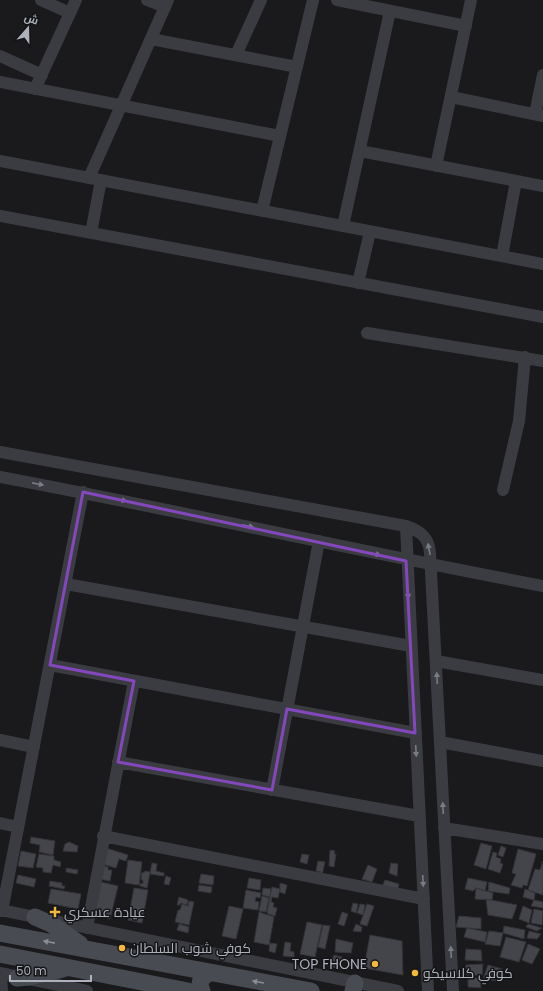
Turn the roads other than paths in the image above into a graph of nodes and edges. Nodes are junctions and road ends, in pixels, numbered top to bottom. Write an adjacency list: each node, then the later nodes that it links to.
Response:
1 (41, 0): 10 (street)
2 (76, 0): 10 (street)
3 (147, 0): 8 (street)
4 (261, 0): 13 (street)
5 (313, 0): 15 (street)
6 (337, 0): 9 (street)
7 (471, 0): 11 (street)
8 (166, 4): 12 (street)
9 (390, 11): 11 (street); 24 (street)
10 (70, 13): 16 (street)
11 (466, 26): 20 (street)
12 (151, 39): 13 (street); 21 (street)
13 (236, 55): 15 (street)
14 (0, 56): 16 (street)
15 (297, 67): 23 (street)
16 (42, 75): 19 (street)
17 (543, 75): 22 (street)
18 (0, 82): 19 (street)
19 (36, 89): 21 (street)
20 (451, 98): 22 (street); 26 (street)
21 (121, 105): 23 (street); 27 (street)
22 (539, 115)
23 (280, 136): 30 (street)
24 (360, 151): 26 (street); 32 (street)
25 (0, 161): 27 (street)
26 (436, 166): 28 (street)
27 (95, 179): 30 (street); 34 (street)
28 (516, 181): 29 (street); 35 (street)
29 (543, 186)
30 (262, 211): 32 (street)
31 (0, 216): 34 (street)
32 (343, 226): 33 (street)
33 (370, 232): 35 (street); 37 (street)
34 (91, 233): 37 (street)
35 (502, 256): 36 (street)
36 (543, 264)
37 (358, 283): 38 (street)
38 (543, 317)
39 (367, 333): 40 (street)
40 (525, 357): 41 (street); 44 (street)
41 (543, 361)
42 (0, 452): 46 (street)
43 (0, 476): 45 (street, one-way to 45)
44 (503, 490)
45 (83, 492): 47 (street, one-way to 47); 50 (street)
46 (406, 526): 48 (street); 49 (street, one-way to 46)
47 (319, 541): 48 (street, one-way to 48); 52 (street)
48 (406, 561): 49 (street); 53 (street, one-way to 53)
49 (431, 565): 51 (street); 54 (street)
50 (66, 584): 52 (street); 55 (street)
51 (543, 586)
52 (303, 626): 53 (street); 58 (street)
53 (411, 646): 59 (street)
54 (436, 661): 56 (street); 61 (street, one-way to 54)
55 (50, 665): 57 (street); 62 (street)
56 (543, 680)
57 (134, 681): 58 (street); 64 (street)
58 (287, 709): 59 (street); 65 (street)
59 (415, 733): 66 (street, one-way to 66)
60 (0, 740): 62 (street)
61 (440, 742): 63 (street); 69 (street, one-way to 61)
62 (34, 747): 68 (street)
63 (543, 761)
64 (118, 762): 65 (street); 70 (street)
65 (272, 790): 66 (street)
66 (419, 816): 72 (street, one-way to 72)
67 (0, 823): 68 (street)
68 (18, 827): 73 (street)
69 (444, 828): 71 (street); 92 (street, one-way to 69)
70 (104, 836): 72 (street); 75 (street)
71 (543, 844)
72 (424, 899): 91 (street)
73 (1, 910): 74 (street)
74 (36, 917): 75 (street); 77 (main road)
75 (87, 928): 84 (street)
76 (0, 933): 77 (main road, one-way to 76)
77 (101, 952): 79 (main road)
78 (0, 954): 80 (main road)
79 (165, 964): 81 (main road); 83 (main road)
80 (71, 968): 82 (main road); 83 (main road)
81 (210, 973): 88 (main road); 89 (main road, one-way to 81)
82 (6, 975): 85 (street); 86 (street)
83 (163, 985): 87 (main road)
84 (354, 987): 90 (street)
85 (2, 991)
86 (87, 991)
87 (188, 991)
88 (202, 991)
89 (311, 991)
90 (398, 991)
91 (428, 991)
92 (453, 991)

